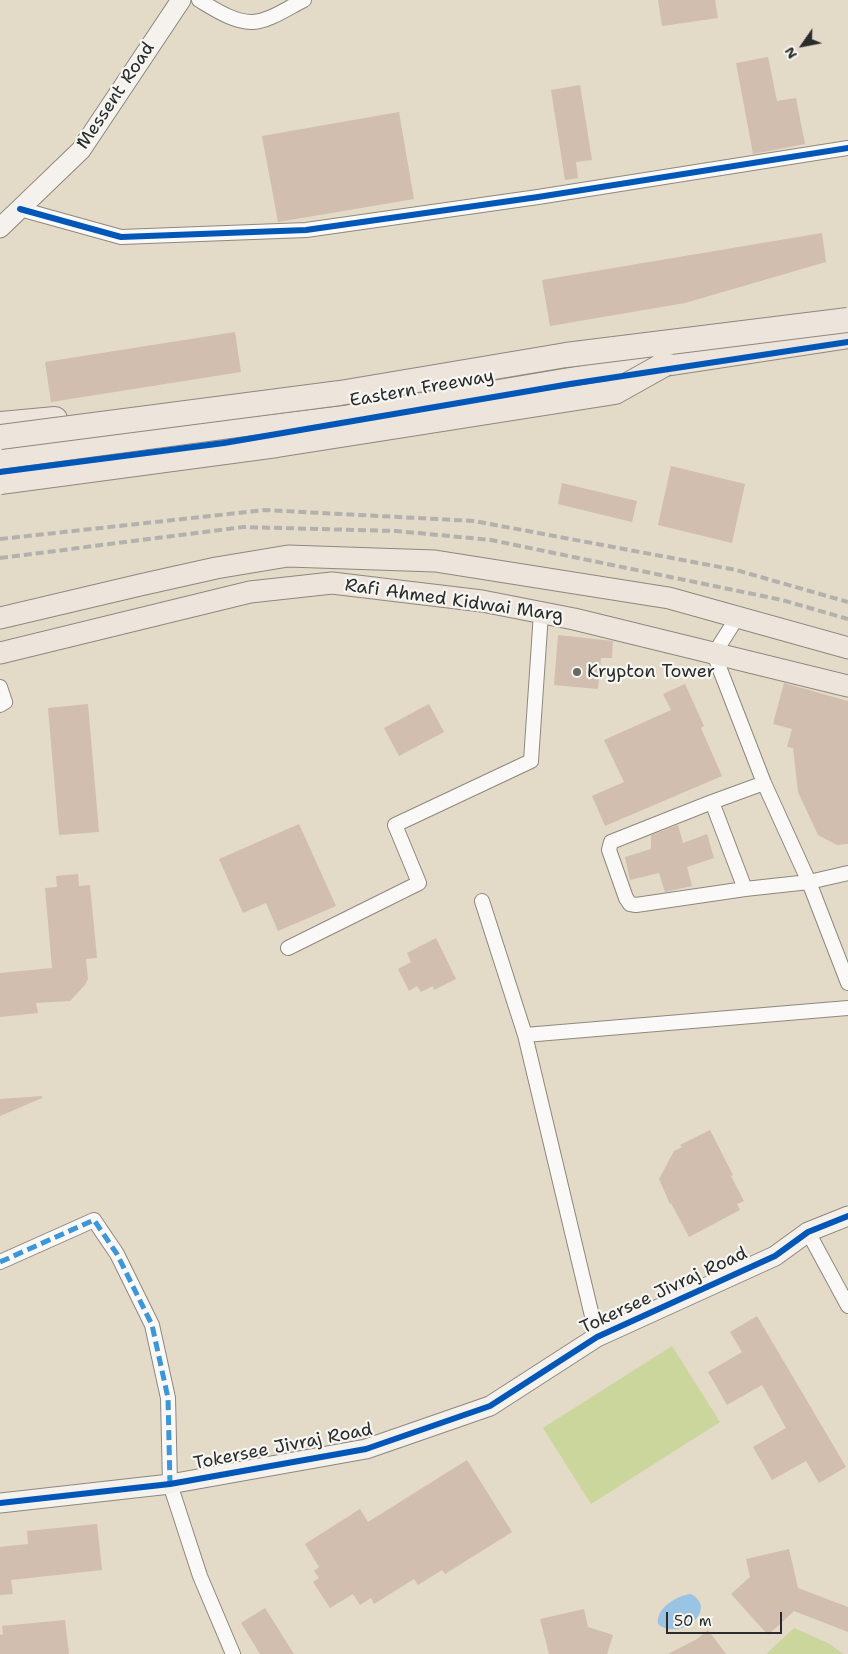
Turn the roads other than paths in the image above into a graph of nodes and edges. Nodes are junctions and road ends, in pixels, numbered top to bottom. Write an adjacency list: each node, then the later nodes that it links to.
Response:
1 (181, 0): 5 (street, Messent Road)
2 (199, 0): 3 (street)
3 (304, 0)
4 (848, 148): 5 (street)
5 (20, 209): 6 (street, Messent Road)
6 (0, 228)
7 (848, 320): 13 (highway, Eastern Freeway, bridge)
8 (848, 324): 13 (street)
9 (848, 336): 11 (highway, Eastern Freeway)
10 (848, 342): 15 (street)
11 (665, 364): 14 (highway, Eastern Freeway); 16 (highway, bridge)
12 (0, 432): 13 (street)
13 (4, 435)
14 (0, 460)
15 (0, 472)
16 (0, 482)
17 (436, 561): 18 (main road); 20 (main road, Rafi Ahmed Kidwai Marg); 21 (main road, Rafi Ahmed Kidwai Marg)
18 (430, 595): 19 (main road, Rafi Ahmed Kidwai Marg); 23 (main road, Rafi Ahmed Kidwai Marg)
19 (541, 613): 24 (main road, Rafi Ahmed Kidwai Marg); 34 (street)
20 (738, 616): 22 (main road, Rafi Ahmed Kidwai Marg); 24 (street)
21 (0, 618)
22 (848, 648)
23 (0, 653)
24 (714, 654): 25 (main road, Rafi Ahmed Kidwai Marg); 28 (street)
25 (848, 686)
26 (0, 687): 27 (street)
27 (0, 705)
28 (764, 783): 29 (street); 31 (street)
29 (712, 802): 32 (street); 32 (street)
30 (848, 873): 31 (street)
31 (809, 882): 32 (street); 35 (street)
32 (745, 889)
33 (482, 901): 37 (street)
34 (288, 948)
35 (848, 982)
36 (848, 1008): 37 (street)
37 (525, 1035): 42 (street)
38 (848, 1216): 39 (street, Tokersee Jivraj Road)
39 (808, 1232): 41 (street); 42 (street, Tokersee Jivraj Road)
40 (0, 1262): 43 (street)
41 (848, 1306)
42 (597, 1337): 43 (street, Tokersee Jivraj Road)
43 (170, 1484): 44 (street, Tokersee Jivraj Road); 45 (street)
44 (0, 1503)
45 (233, 1654)

